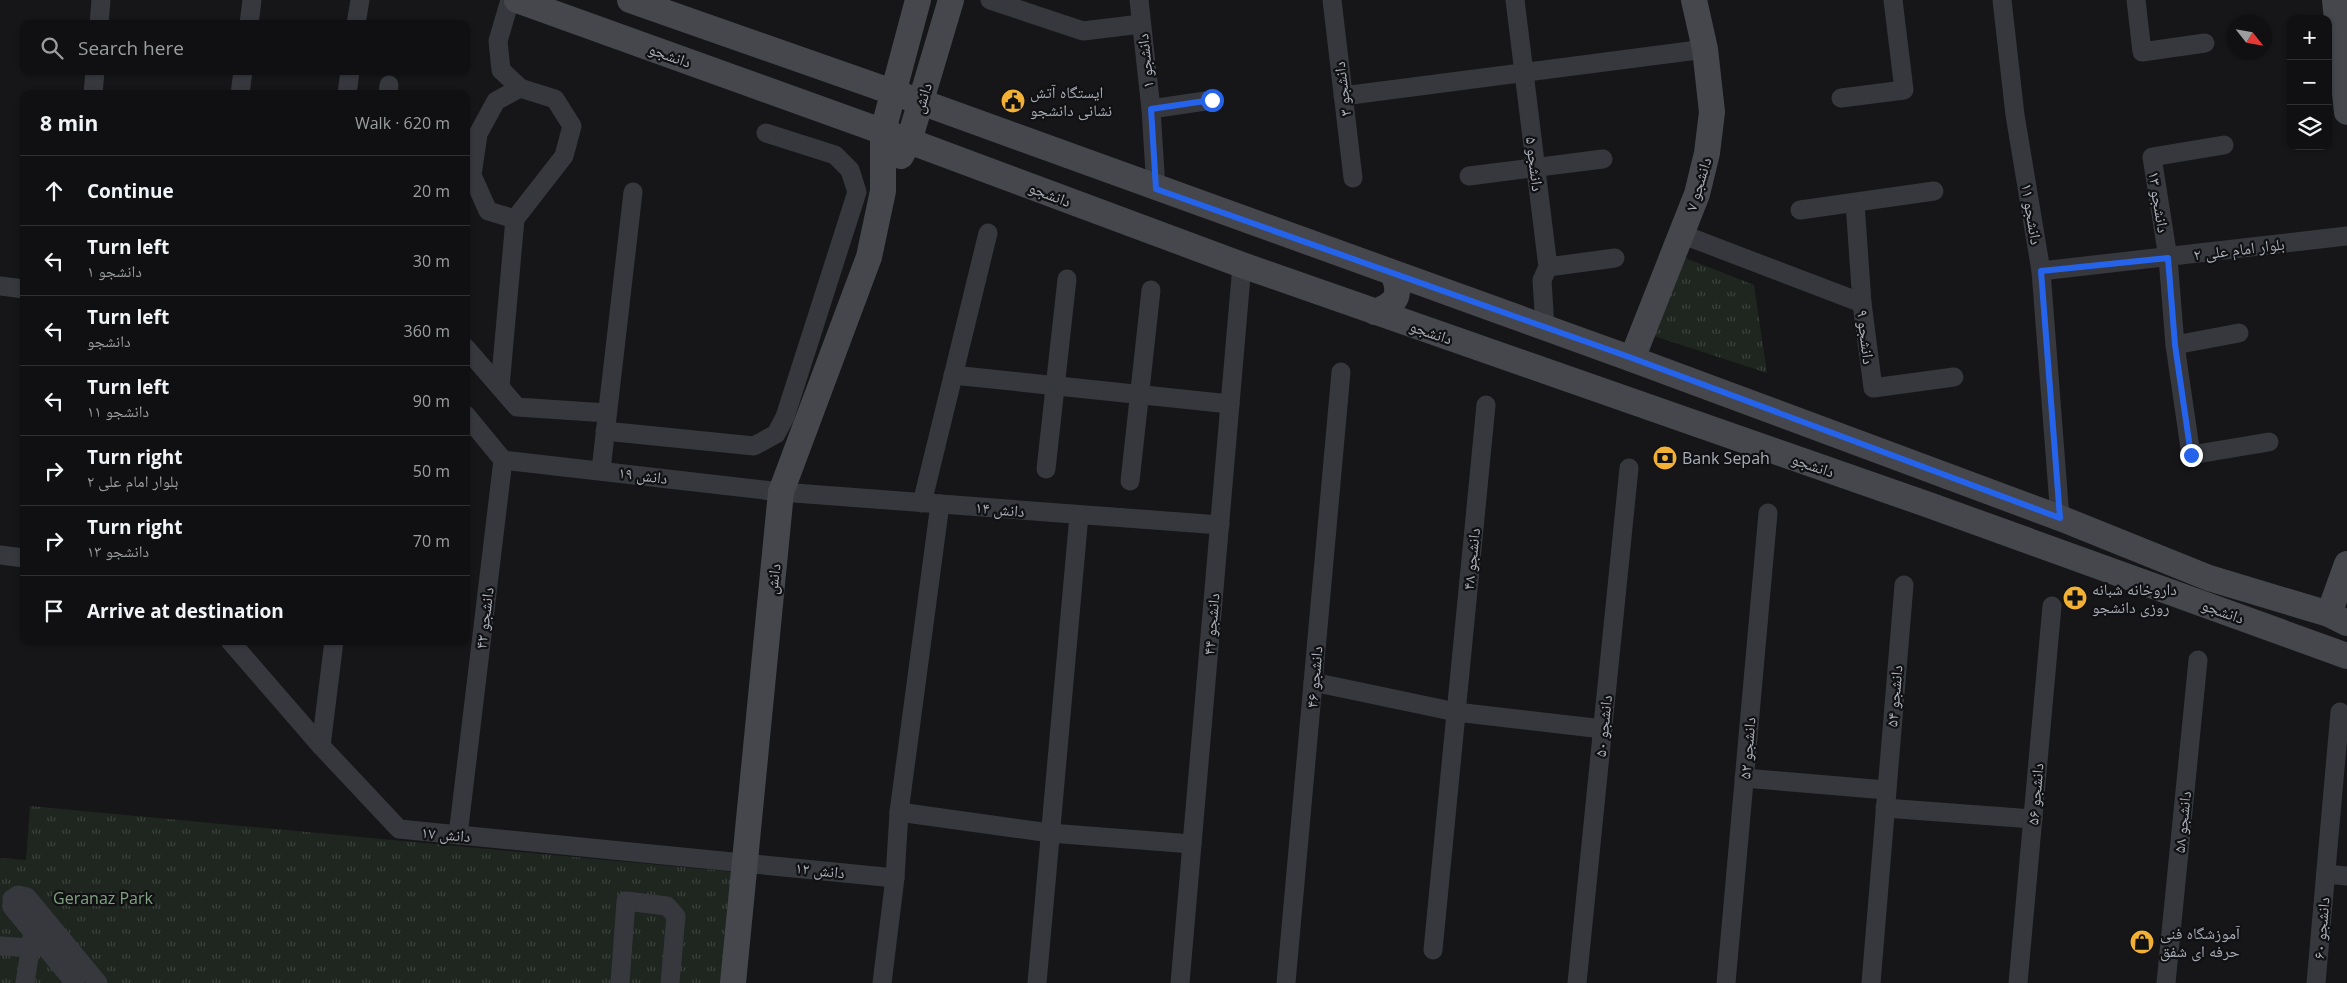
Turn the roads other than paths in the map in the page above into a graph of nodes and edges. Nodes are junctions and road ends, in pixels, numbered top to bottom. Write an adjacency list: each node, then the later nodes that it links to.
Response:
1 (102, 0): 18 (street)
2 (252, 0): 19 (street)
3 (360, 0): 20 (street)
4 (510, 0): 28 (street)
5 (517, 0): 39 (main road, دانشجو)
6 (630, 0): 32 (main road, دانشجو)
7 (918, 0): 32 (main road, دانش)
8 (951, 0): 36 (main road, دانش)
9 (990, 0): 21 (street)
10 (1139, 0): 21 (street, دانشجو ۱)
11 (1332, 0): 33 (street, دانشجو ۳)
12 (1515, 0): 24 (street, دانشجو ۵)
13 (1694, 0): 23 (main road, دانشجو ۷)
14 (1893, 0): 34 (street)
15 (2002, 0): 61 (street, دانشجو ۱۱)
16 (2136, 0): 22 (street)
17 (2335, 0): 38 (main road)
18 (100, 20)
19 (250, 20)
20 (357, 20)
21 (1141, 24): 37 (street, دانشجو ۱)
22 (2205, 43)
23 (1705, 49): 24 (street); 55 (main road, دانشجو ۷)
24 (1524, 73): 33 (street); 44 (street, دانشجو ۵)
25 (95, 75): 29 (street)
26 (242, 75): 30 (street)
27 (349, 75): 31 (street)
28 (520, 88): 53 (street); 53 (street)
29 (93, 90)
30 (241, 90)
31 (348, 90)
32 (894, 93): 36 (main road, دانشجو); 39 (main road, دانش)
33 (1343, 96): 46 (street, دانشجو ۳)
34 (1841, 98)
35 (1212, 100): 37 (street)
36 (921, 102): 41 (main road, دانش); 47 (main road, دانشجو)
37 (1151, 109): 47 (street, دانشجو ۱)
38 (2347, 112)
39 (882, 131): 41 (main road, دانشجو); 48 (main road, دانش)
40 (766, 134): 85 (street)
41 (909, 141): 48 (main road, دانش); 59 (main road, دانشجو)
42 (2224, 145): 58 (street, دانشجو ۱۳)
43 (1603, 159): 44 (street)
44 (1535, 168): 45 (street); 60 (street, دانشجو ۵)
45 (1469, 176)
46 (1353, 178)
47 (1156, 189): 62 (main road, دانشجو)
48 (883, 191): 92 (main road, دانش)
49 (633, 192): 85 (street)
50 (1934, 192): 51 (street)
51 (1855, 203): 52 (street); 68 (street, دانشجو ۹)
52 (1800, 210)
53 (515, 219): 80 (street)
54 (988, 233): 77 (street)
55 (1681, 234): 68 (street); 75 (main road, دانشجو ۷)
56 (2347, 236): 58 (street, بلوار امام علی ۲)
57 (1615, 258): 60 (street)
58 (2168, 258): 61 (street, بلوار امام علی ۲); 73 (street, دانشجو ۱۳)
59 (1242, 266): 69 (main road, دانشجو); 82 (street, دانشجو ۴۴)
60 (1548, 266): 70 (street, دانشجو ۵)
61 (2041, 271): 97 (street, دانشجو ۱۱)
62 (1393, 273): 66 (main road, دانشجو); 69 (main road)
63 (1067, 278): 79 (street)
64 (0, 286): 65 (street)
65 (20, 288)
66 (1438, 289): 70 (main road, دانشجو); 71 (main road)
67 (1151, 290): 81 (street)
68 (1862, 303): 78 (street, دانشجو ۹)
69 (1375, 312): 71 (main road, دانشجو)
70 (1545, 327): 75 (main road, دانشجو)
71 (1429, 331): 106 (main road, دانشجو)
72 (2239, 333): 73 (street)
73 (2175, 345): 86 (street, دانشجو ۱۳)
74 (470, 353): 80 (street)
75 (1632, 358): 97 (main road, دانشجو)
76 (1341, 372): 108 (street, دانشجو ۴۶)
77 (953, 375): 79 (street); 93 (street)
78 (1954, 377)
79 (1055, 386): 81 (street); 89 (street)
80 (500, 387): 85 (street)
81 (1140, 395): 82 (street); 91 (street)
82 (1230, 404): 98 (street, دانشجو ۴۴)
83 (1486, 405): 109 (street, دانشجو ۴۸)
84 (470, 420): 87 (street)
85 (606, 422): 90 (street)
86 (2269, 442)
87 (503, 460): 90 (street, دانش ۱۹); 118 (street, دانشجو ۴۲)
88 (1629, 468): 111 (street, دانشجو ۵۰)
89 (1046, 469)
90 (601, 470): 92 (street, دانش ۱۹)
91 (1130, 481)
92 (781, 492): 93 (street, دانش ۱۴); 120 (main road, دانش)
93 (922, 503): 94 (street, دانش ۱۴)
94 (940, 504): 96 (street, دانش ۱۴); 115 (street)
95 (1768, 512): 113 (street, دانشجو ۵۲)
96 (1079, 515): 98 (street, دانش ۱۴); 117 (street)
97 (2060, 518): 102 (main road, دانشجو)
98 (1220, 525): 119 (street, دانشجو ۴۴)
99 (0, 555): 100 (street)
100 (20, 558)
101 (1904, 585): 114 (street, دانشجو ۵۴)
102 (2342, 601)
103 (2052, 606): 116 (street, دانشجو ۵۶)
104 (233, 645): 112 (street, دانش ۱۷)
105 (334, 645): 112 (street)
106 (2347, 656)
107 (2198, 660): 141 (street, دانشجو ۵۸)
108 (1313, 682): 109 (street); 136 (street, دانشجو ۴۶)
109 (1456, 712): 111 (street); 126 (street, دانشجو ۴۸)
110 (2340, 712): 121 (street, دانشجو ۶۰)
111 (1602, 729): 137 (street, دانشجو ۵۰)
112 (321, 746): 118 (street, دانش ۱۷)
113 (1744, 778): 114 (street); 138 (street, دانشجو ۵۲)
114 (1886, 799): 116 (street); 139 (street, دانشجو ۵۴)
115 (899, 812): 117 (street); 123 (street)
116 (2033, 819): 140 (street, دانشجو ۵۶)
117 (1050, 833): 119 (street); 134 (street)
118 (458, 834): 120 (street, دانش ۱۷)
119 (1192, 844): 135 (street, دانشجو ۴۴)
120 (745, 862): 123 (street, دانش ۱۲); 132 (main road, دانش)
121 (2326, 874): 122 (street, دانشجو ۶۰); 142 (street, دانشجو ۶۰)
122 (2347, 876)
123 (895, 878): 133 (street)
124 (31, 940): 125 (street); 127 (street); 128 (street); 129 (street)
125 (0, 946)
126 (1434, 950)
127 (25, 983)
128 (75, 983)
129 (98, 983)
130 (620, 983): 131 (street)
131 (670, 983)
132 (734, 983)
133 (882, 983)
134 (1037, 983)
135 (1180, 983)
136 (1286, 983)
137 (1577, 983)
138 (1726, 983)
139 (1871, 983)
140 (2018, 983)
141 (2166, 983)
142 (2316, 983)

